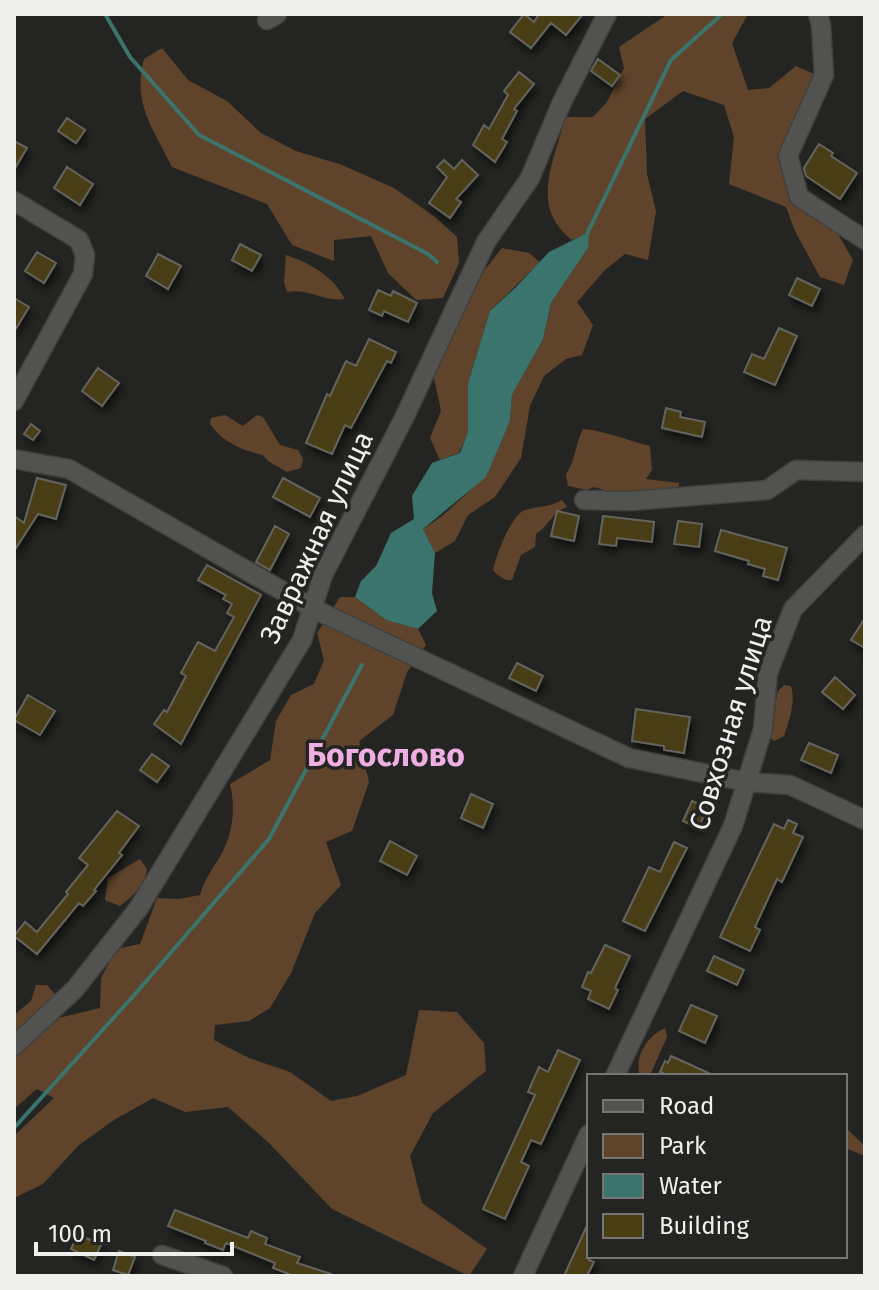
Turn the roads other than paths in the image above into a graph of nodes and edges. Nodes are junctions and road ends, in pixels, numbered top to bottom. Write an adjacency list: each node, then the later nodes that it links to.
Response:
1 (607, 14): 10 (street, Завражная улица)
2 (818, 14): 4 (street)
3 (14, 201): 5 (street)
4 (865, 240)
5 (14, 401)
6 (14, 459): 10 (street)
7 (865, 472): 8 (street)
8 (584, 500)
9 (865, 535): 11 (street, Совхозная улица)
10 (314, 609): 11 (street); 13 (street, Завражная улица)
11 (747, 782): 12 (street); 14 (street, Совхозная улица)
12 (865, 820)
13 (14, 1046)
14 (616, 1074)
15 (587, 1138): 18 (street)
16 (162, 1255): 17 (street)
17 (223, 1276)
18 (523, 1276)

